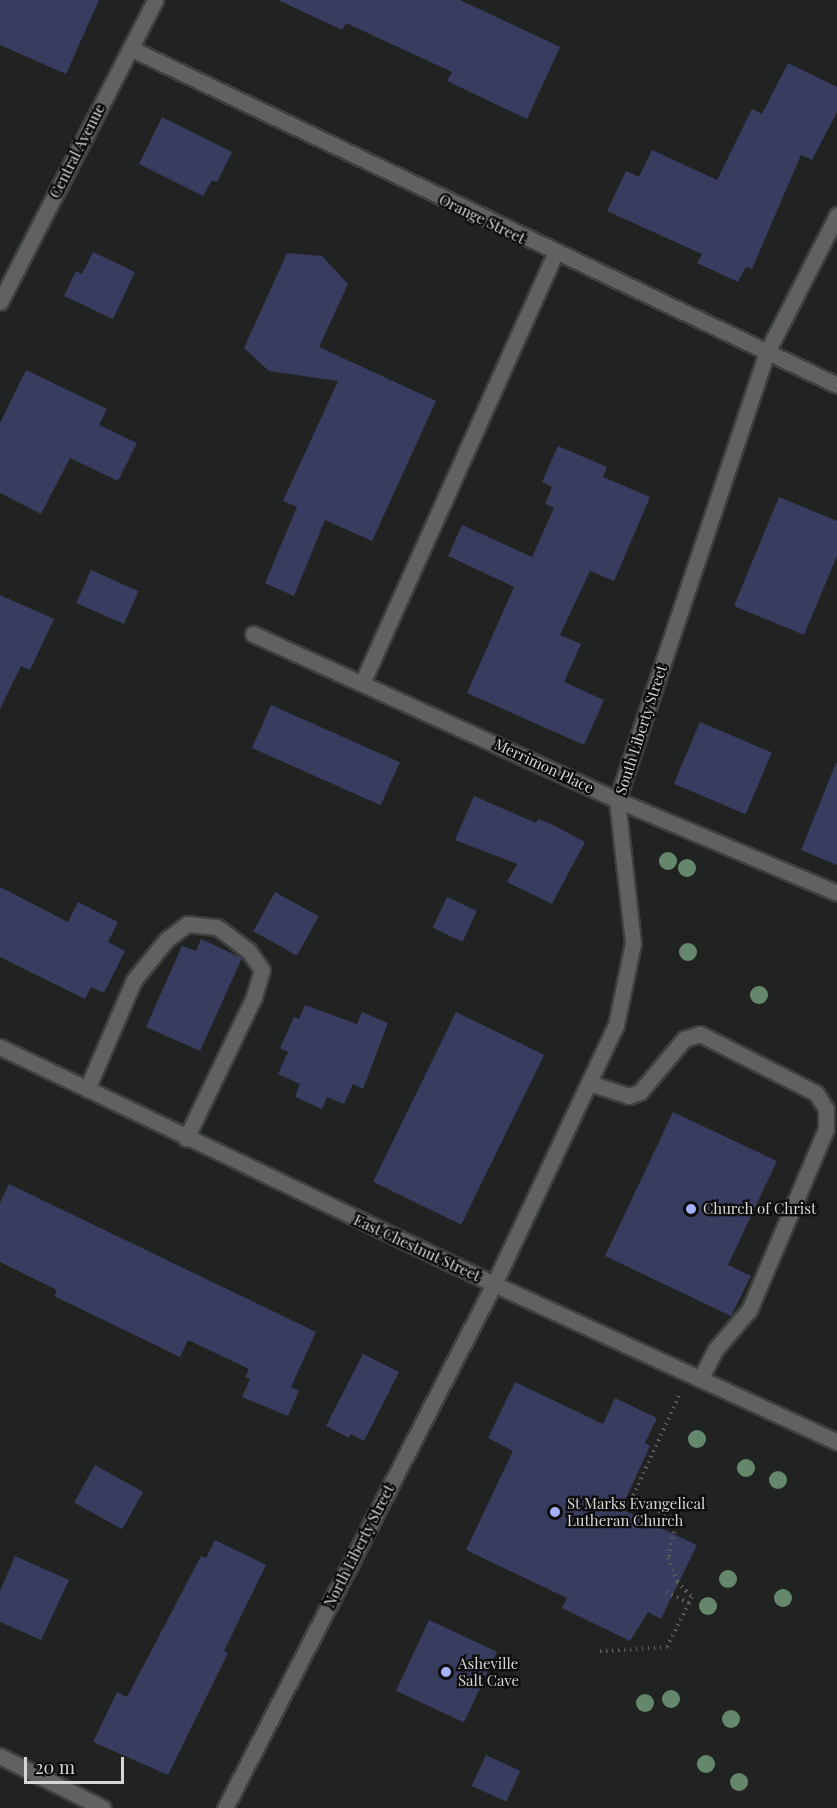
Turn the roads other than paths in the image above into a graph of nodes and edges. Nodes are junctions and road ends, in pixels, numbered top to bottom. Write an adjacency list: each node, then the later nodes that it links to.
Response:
1 (155, 0): 2 (street, Central Avenue)
2 (130, 48): 4 (street, Orange Street); 5 (street, Central Avenue)
3 (837, 215): 6 (street, South Liberty Street)
4 (555, 254): 6 (street, Orange Street); 9 (street)
5 (0, 300)
6 (767, 352): 7 (street, Orange Street); 10 (street, South Liberty Street)
7 (837, 385)
8 (253, 634): 9 (street, Merrimon Place)
9 (363, 681): 10 (street, Merrimon Place)
10 (618, 800): 11 (street, Merrimon Place); 13 (street, South Liberty Street)
11 (837, 893)
12 (0, 1047): 14 (street, East Chestnut Street)
13 (589, 1083): 16 (street, South Liberty Street); 17 (street)
14 (87, 1089): 15 (street, East Chestnut Street); 15 (street)
15 (186, 1138): 16 (street, East Chestnut Street)
16 (494, 1284): 17 (street, East Chestnut Street); 21 (street, North Liberty Street)
17 (695, 1376): 18 (street, East Chestnut Street)
18 (837, 1442)
19 (0, 1756): 20 (street)
20 (103, 1808)
21 (225, 1808)

